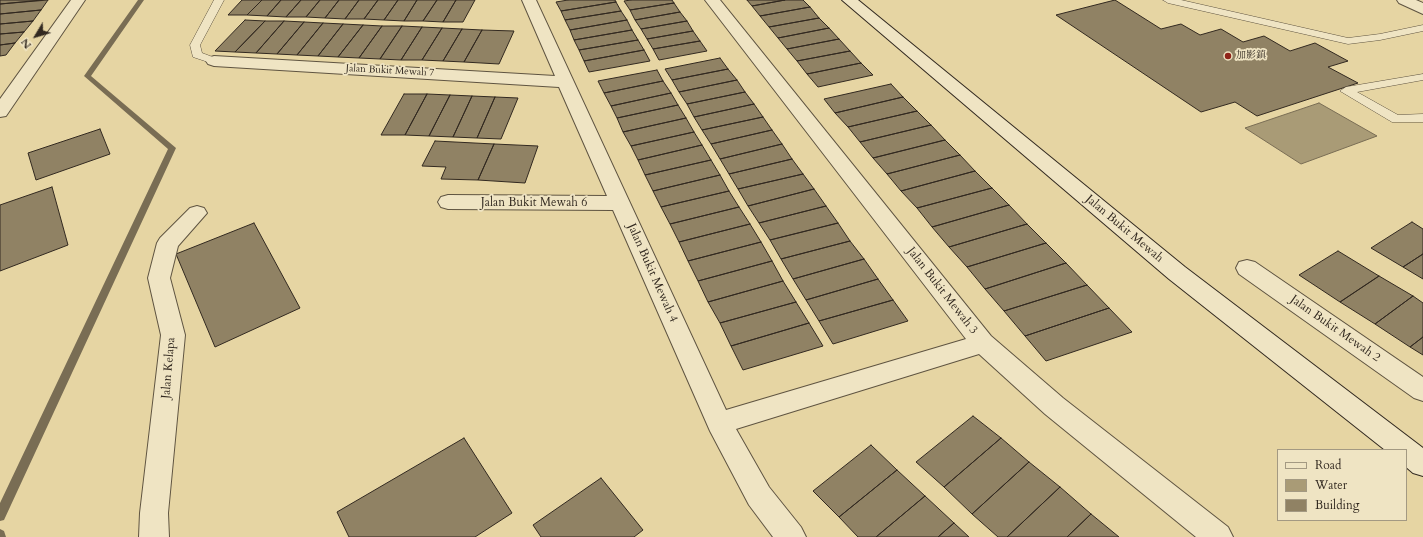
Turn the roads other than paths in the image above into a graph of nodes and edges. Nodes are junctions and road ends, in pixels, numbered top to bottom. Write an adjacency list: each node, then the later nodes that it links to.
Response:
1 (78, 0): 13 (street)
2 (219, 0): 10 (lane)
3 (529, 0): 12 (street, Jalan Bukit Mewah 4)
4 (712, 0): 19 (street, Jalan Bukit Mewah 3)
5 (850, 0): 22 (street, Jalan Bukit Mewah)
6 (1168, 0): 9 (lane)
7 (1404, 0): 8 (street)
8 (1423, 10)
9 (1423, 28)
10 (214, 61): 12 (street, Jalan Bukit Mewah 7)
11 (1423, 77): 14 (lane)
12 (566, 82): 16 (street, Jalan Bukit Mewah 4)
13 (0, 112)
14 (1423, 118)
15 (448, 202): 16 (street, Jalan Bukit Mewah 6)
16 (621, 203): 21 (street, Jalan Bukit Mewah 4)
17 (197, 213): 25 (street, Jalan Kelapa)
18 (1247, 268): 20 (street, Jalan Bukit Mewah 2)
19 (983, 343): 21 (street); 27 (street, Jalan Bukit Mewah 3)
20 (1423, 391)
21 (719, 423): 26 (street, Jalan Bukit Mewah 4)
22 (1402, 449)
23 (1407, 452): 24 (street, Jalan Bukit Mewah)
24 (1423, 464)
25 (154, 537)
26 (791, 537)
27 (1218, 537)

